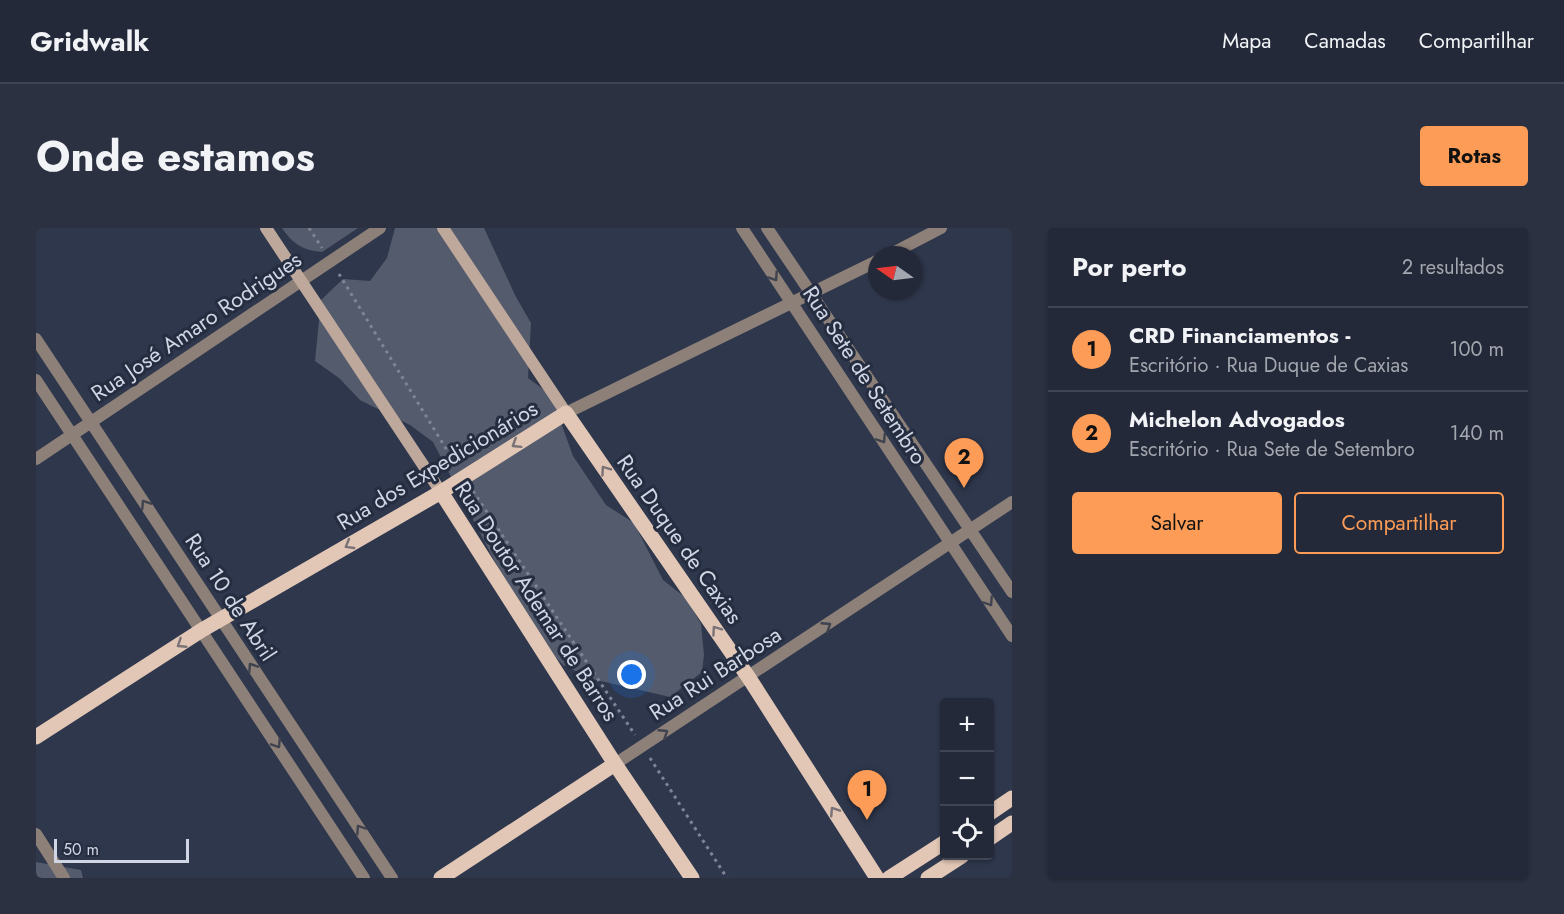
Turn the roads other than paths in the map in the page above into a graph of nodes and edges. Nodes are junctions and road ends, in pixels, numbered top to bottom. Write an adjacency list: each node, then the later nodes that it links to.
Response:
1 (266, 228): 9 (street, Rua Doutor Ademar de Barros)
2 (380, 228): 9 (street, Rua José Amaro Rodrigues)
3 (443, 228): 14 (street, Rua Duque de Caxias)
4 (741, 228): 11 (street, Rua Sete de Setembro, one-way to 11)
5 (767, 228): 10 (street, Rua Sete de Setembro)
6 (941, 228): 7 (street)
7 (906, 246)
8 (868, 266): 10 (street, Rua dos Expedicionários)
9 (301, 281): 15 (street, Rua José Amaro Rodrigues); 18 (street, Rua Doutor Ademar de Barros)
10 (811, 295): 11 (street, Rua dos Expedicionários); 20 (street, Rua Sete de Setembro)
11 (791, 302): 14 (street, Rua dos Expedicionários); 21 (street, Rua Sete de Setembro, one-way to 21)
12 (36, 339): 15 (street, Rua 10 de Abril)
13 (36, 380): 16 (street, Rua 10 de Abril)
14 (566, 414): 18 (main road, Rua dos Expedicionários, one-way to 18); 26 (main road, Rua Duque de Caxias, one-way to 14)
15 (91, 422): 16 (street, Rua José Amaro Rodrigues); 23 (street, Rua 10 de Abril, one-way to 15)
16 (72, 435): 17 (street, Rua José Amaro Rodrigues); 24 (street, Rua 10 de Abril)
17 (36, 459)
18 (441, 492): 23 (main road, Rua dos Expedicionários, one-way to 23); 28 (main road, Rua Doutor Ademar de Barros)
19 (1012, 502): 20 (street, Rua Rui Barbosa)
20 (971, 532): 21 (street, Rua Rui Barbosa); 22 (street, Rua Sete de Setembro)
21 (951, 545): 25 (street, Rua Sete de Setembro, one-way to 25); 26 (street, Rua Rui Barbosa, one-way to 21)
22 (1012, 591)
23 (221, 620): 24 (main road, Rua dos Expedicionários); 38 (street, Rua 10 de Abril, one-way to 23)
24 (202, 630): 27 (main road, Rua dos Expedicionários, one-way to 27); 37 (street, Rua 10 de Abril, one-way to 37)
25 (1012, 636)
26 (749, 678): 28 (street, Rua Rui Barbosa, one-way to 26); 41 (main road, Rua Duque de Caxias, one-way to 26)
27 (36, 737)
28 (615, 765): 39 (main road, Rua Rui Barbosa); 40 (main road, Rua Doutor Ademar de Barros)
29 (1012, 798): 30 (main road)
30 (994, 810)
31 (1012, 823): 33 (main road)
32 (36, 834): 36 (street)
33 (994, 835)
34 (940, 845): 42 (main road)
35 (955, 860): 43 (main road)
36 (64, 878)
37 (364, 878)
38 (392, 878)
39 (441, 878)
40 (692, 878)
41 (877, 878)
42 (889, 878)
43 (928, 878)

